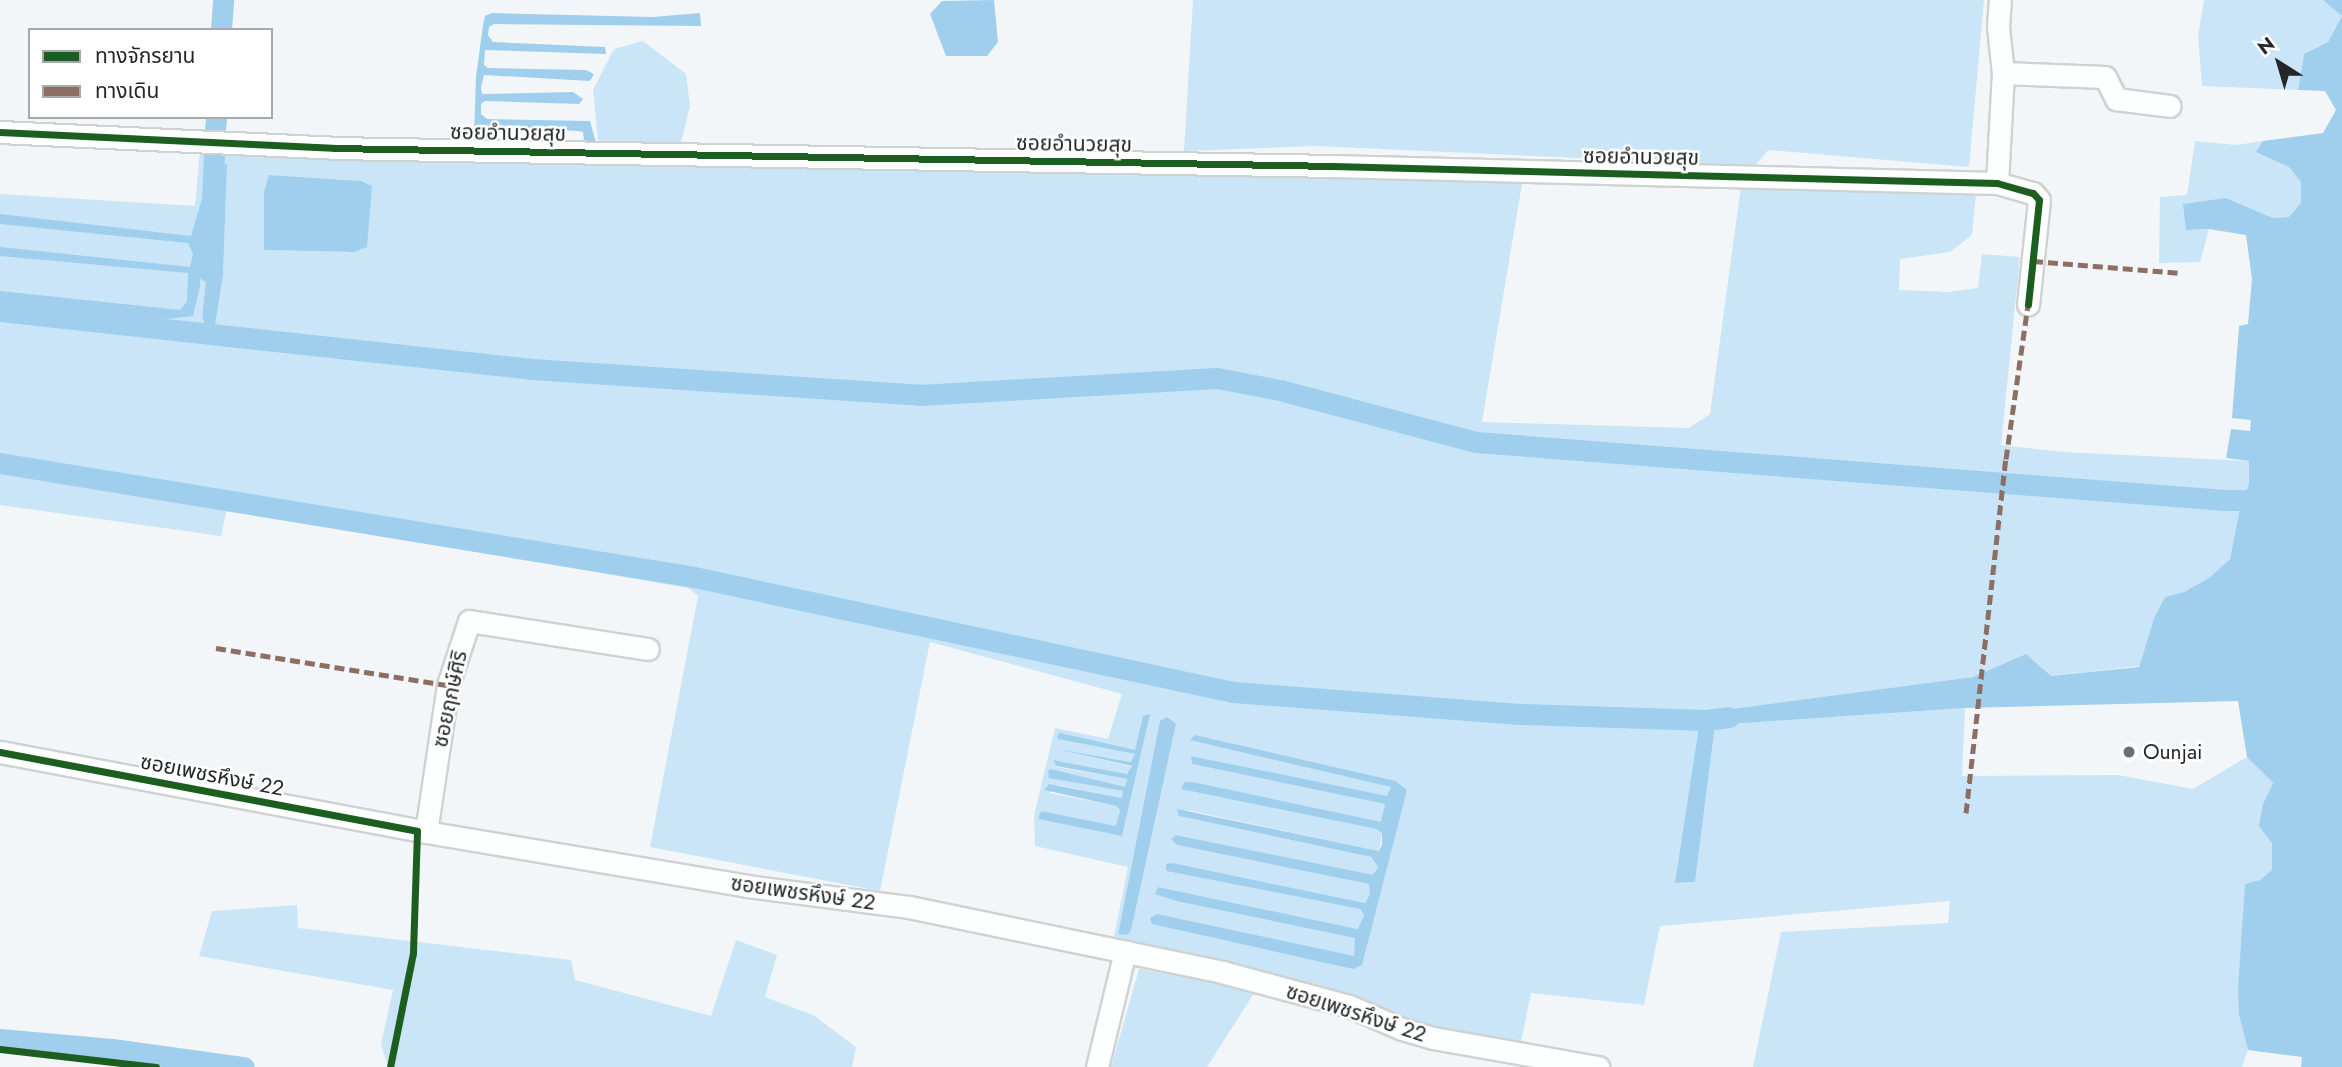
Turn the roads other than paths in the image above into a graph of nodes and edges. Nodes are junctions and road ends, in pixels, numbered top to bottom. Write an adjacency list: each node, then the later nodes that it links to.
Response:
1 (2000, 0): 2 (street)
2 (2003, 73): 3 (street); 5 (street)
3 (2170, 106)
4 (0, 132): 5 (street, ซอยอำนวยสุข)
5 (1997, 183): 6 (street, ซอยอำนวยสุข)
6 (2028, 304)
7 (648, 649): 9 (street, ซอยฤกษ์ศิริ)
8 (0, 752): 9 (street, ซอยเพชรหึงษ์ 22)
9 (426, 832): 10 (street, ซอยเพชรหึงษ์ 22)
10 (1125, 951): 11 (street); 12 (street, ซอยเพชรหึงษ์ 22)
11 (1097, 1067)
12 (1598, 1067)

